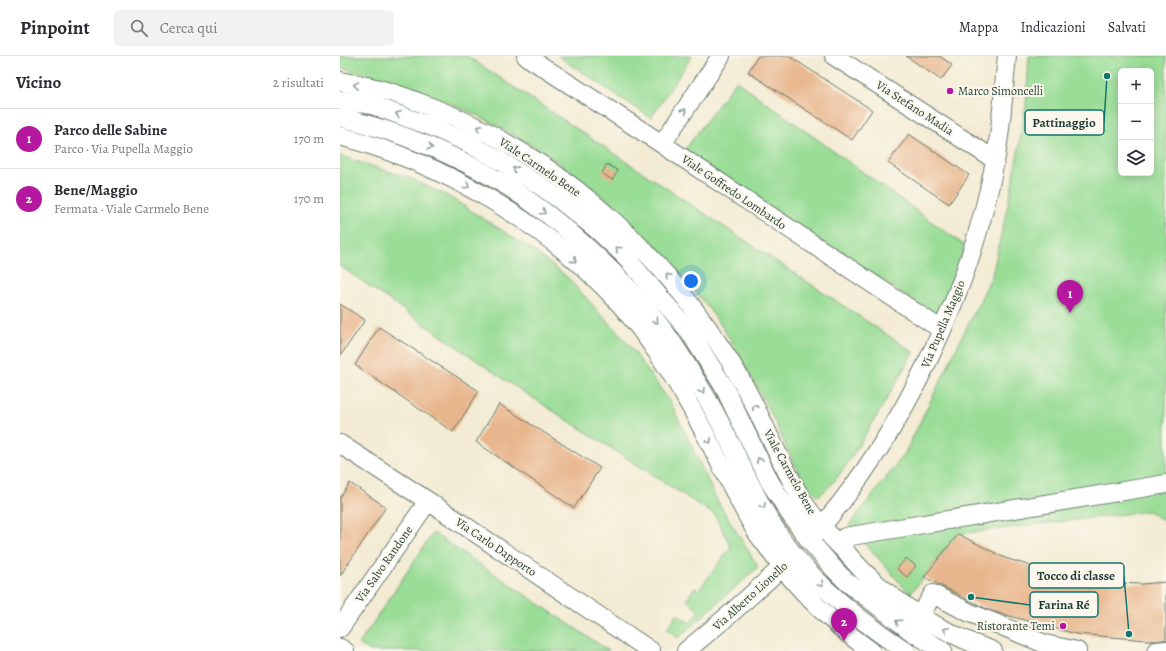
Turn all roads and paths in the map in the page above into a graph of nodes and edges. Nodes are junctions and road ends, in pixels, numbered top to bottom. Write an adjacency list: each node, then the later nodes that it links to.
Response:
1 (526, 56): 9 (street, Viale Goffredo Lombardo)
2 (721, 56): 9 (street, one-way to 2)
3 (834, 56): 10 (street, Via Stefano Madia)
4 (1007, 56): 10 (street, Via Pupella Maggio)
5 (340, 81): 13 (street, Viale Carmelo Bene, one-way to 5)
6 (340, 100): 12 (street, Viale Carmelo Bene, one-way to 6)
7 (340, 117): 14 (street, one-way to 14)
8 (340, 136): 15 (street, one-way to 15)
9 (662, 144): 11 (street, Viale Goffredo Lombardo)
10 (995, 160): 11 (street, Via Pupella Maggio)
11 (942, 330): 19 (street, Via Pupella Maggio)
12 (697, 343): 13 (street); 21 (street, Viale Carmelo Bene, one-way to 12)
13 (727, 356): 19 (street, Viale Carmelo Bene, one-way to 13)
14 (682, 358): 15 (street); 22 (street, one-way to 22)
15 (677, 382): 22 (street, one-way to 22)
16 (340, 444): 18 (street, Via Carlo Dapporto)
17 (1166, 484): 20 (street)
18 (428, 501): 24 (street, Via Salvo Randone); 29 (street, Via Carlo Dapporto)
19 (821, 527): 21 (street, Via Pupella Maggio); 23 (street, Viale Carmelo Bene)
20 (844, 538)
21 (809, 540): 22 (street, Via Pupella Maggio); 33 (street, Viale Carmelo Bene, one-way to 21)
22 (788, 561): 30 (street, Via Alberto Lionello); 31 (street); 32 (street, one-way to 32)
23 (920, 616): 26 (street, Viale Carmelo Bene, one-way to 23); 34 (street)
24 (340, 628)
25 (340, 648): 28 (street)
26 (985, 650)
27 (1166, 650): 35 (street)
28 (344, 651)
29 (651, 651)
30 (686, 651)
31 (870, 651)
32 (906, 651)
33 (943, 651)
34 (1077, 651)
35 (1156, 651)

